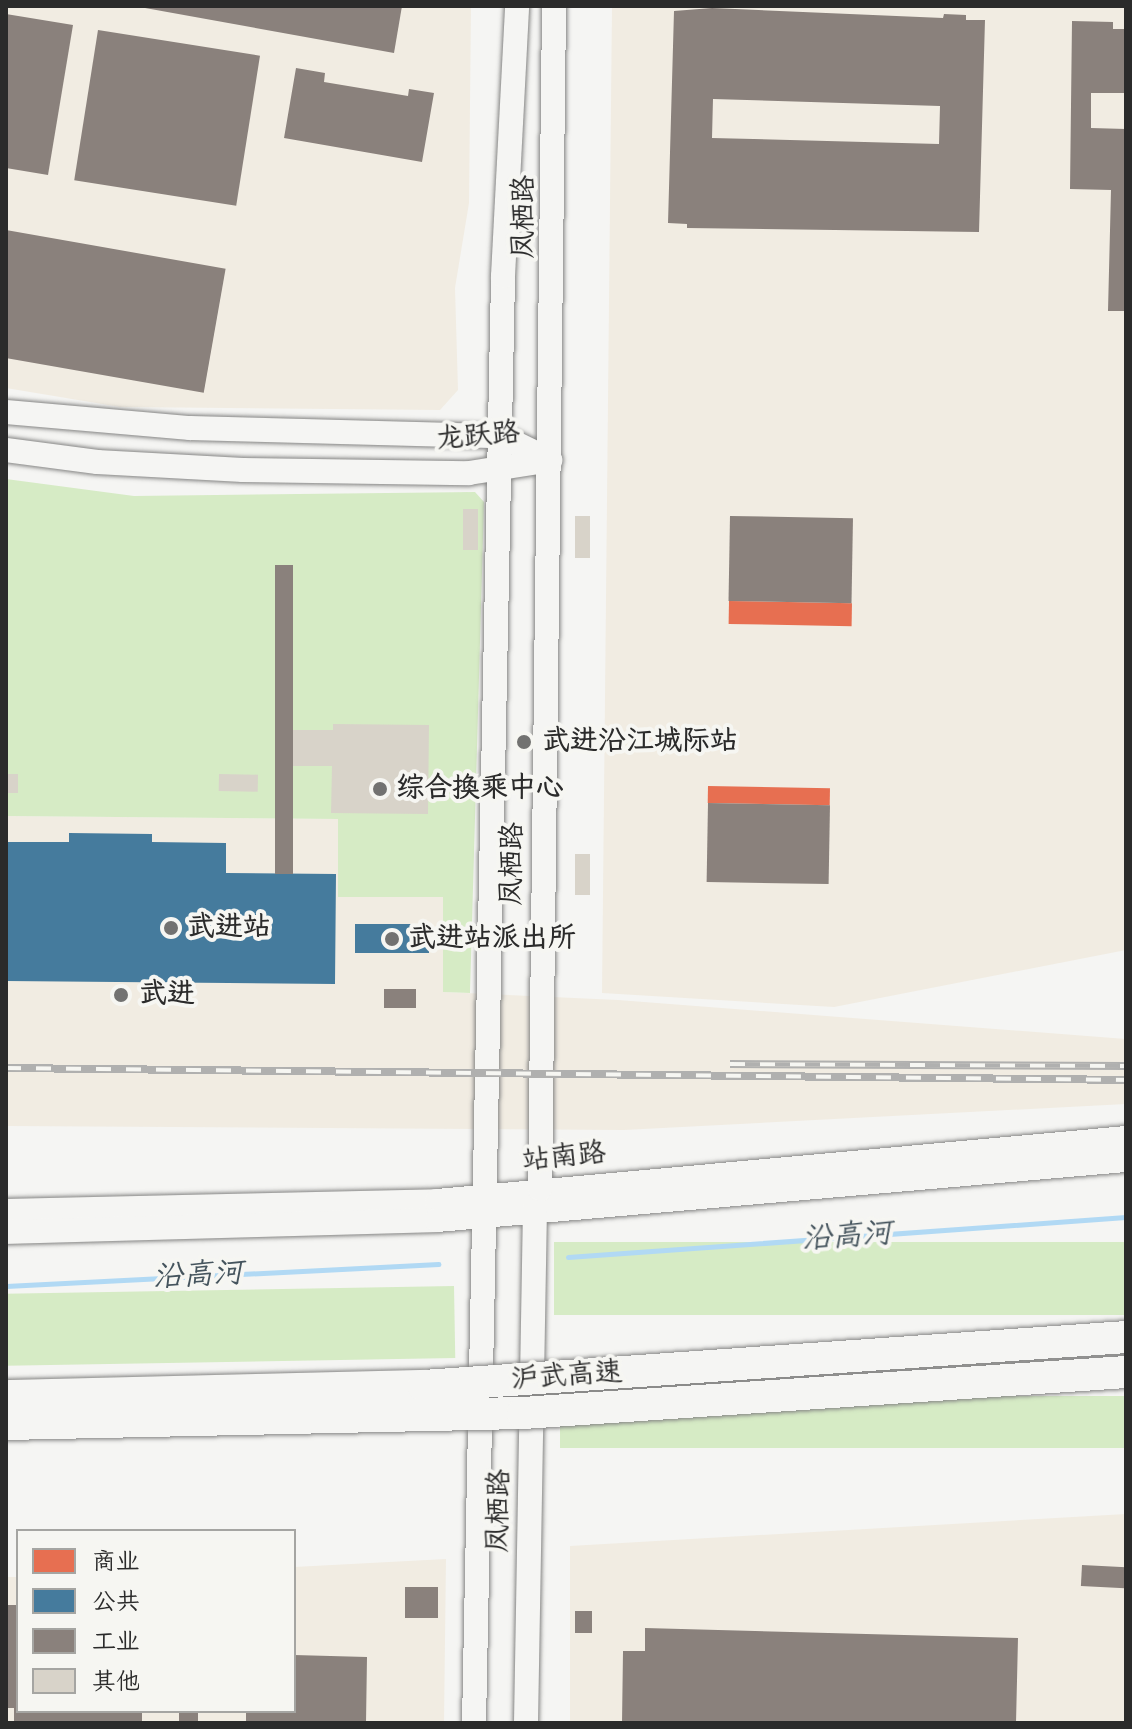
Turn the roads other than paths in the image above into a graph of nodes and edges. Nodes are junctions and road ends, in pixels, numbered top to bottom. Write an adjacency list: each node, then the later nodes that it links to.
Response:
1 (517, 6): 4 (main road, 凤栖路)
2 (554, 6): 6 (main road, 凤栖路)
3 (6, 412): 4 (main road, 龙跃路)
4 (501, 436): 6 (main road, 龙跃路); 7 (main road, 凤栖路)
5 (6, 450): 7 (main road, 龙跃路)
6 (550, 460): 7 (main road, 龙跃路); 10 (main road, 凤栖路)
7 (500, 470): 11 (main road, 凤栖路)
8 (1126, 1138): 10 (main road, 站南路)
9 (1126, 1160): 10 (main road, 站南路)
10 (538, 1199): 11 (main road, 站南路); 19 (main road, 凤栖路)
11 (487, 1206): 12 (main road, 站南路); 13 (main road, 站南路); 18 (main road, 凤栖路)
12 (6, 1211)
13 (6, 1232)
14 (1126, 1337): 16 (highway, 沪武高速, bridge)
15 (1126, 1372): 17 (highway, 沪武高速, bridge)
16 (6, 1396)
17 (6, 1424)
18 (474, 1723)
19 (526, 1723)

